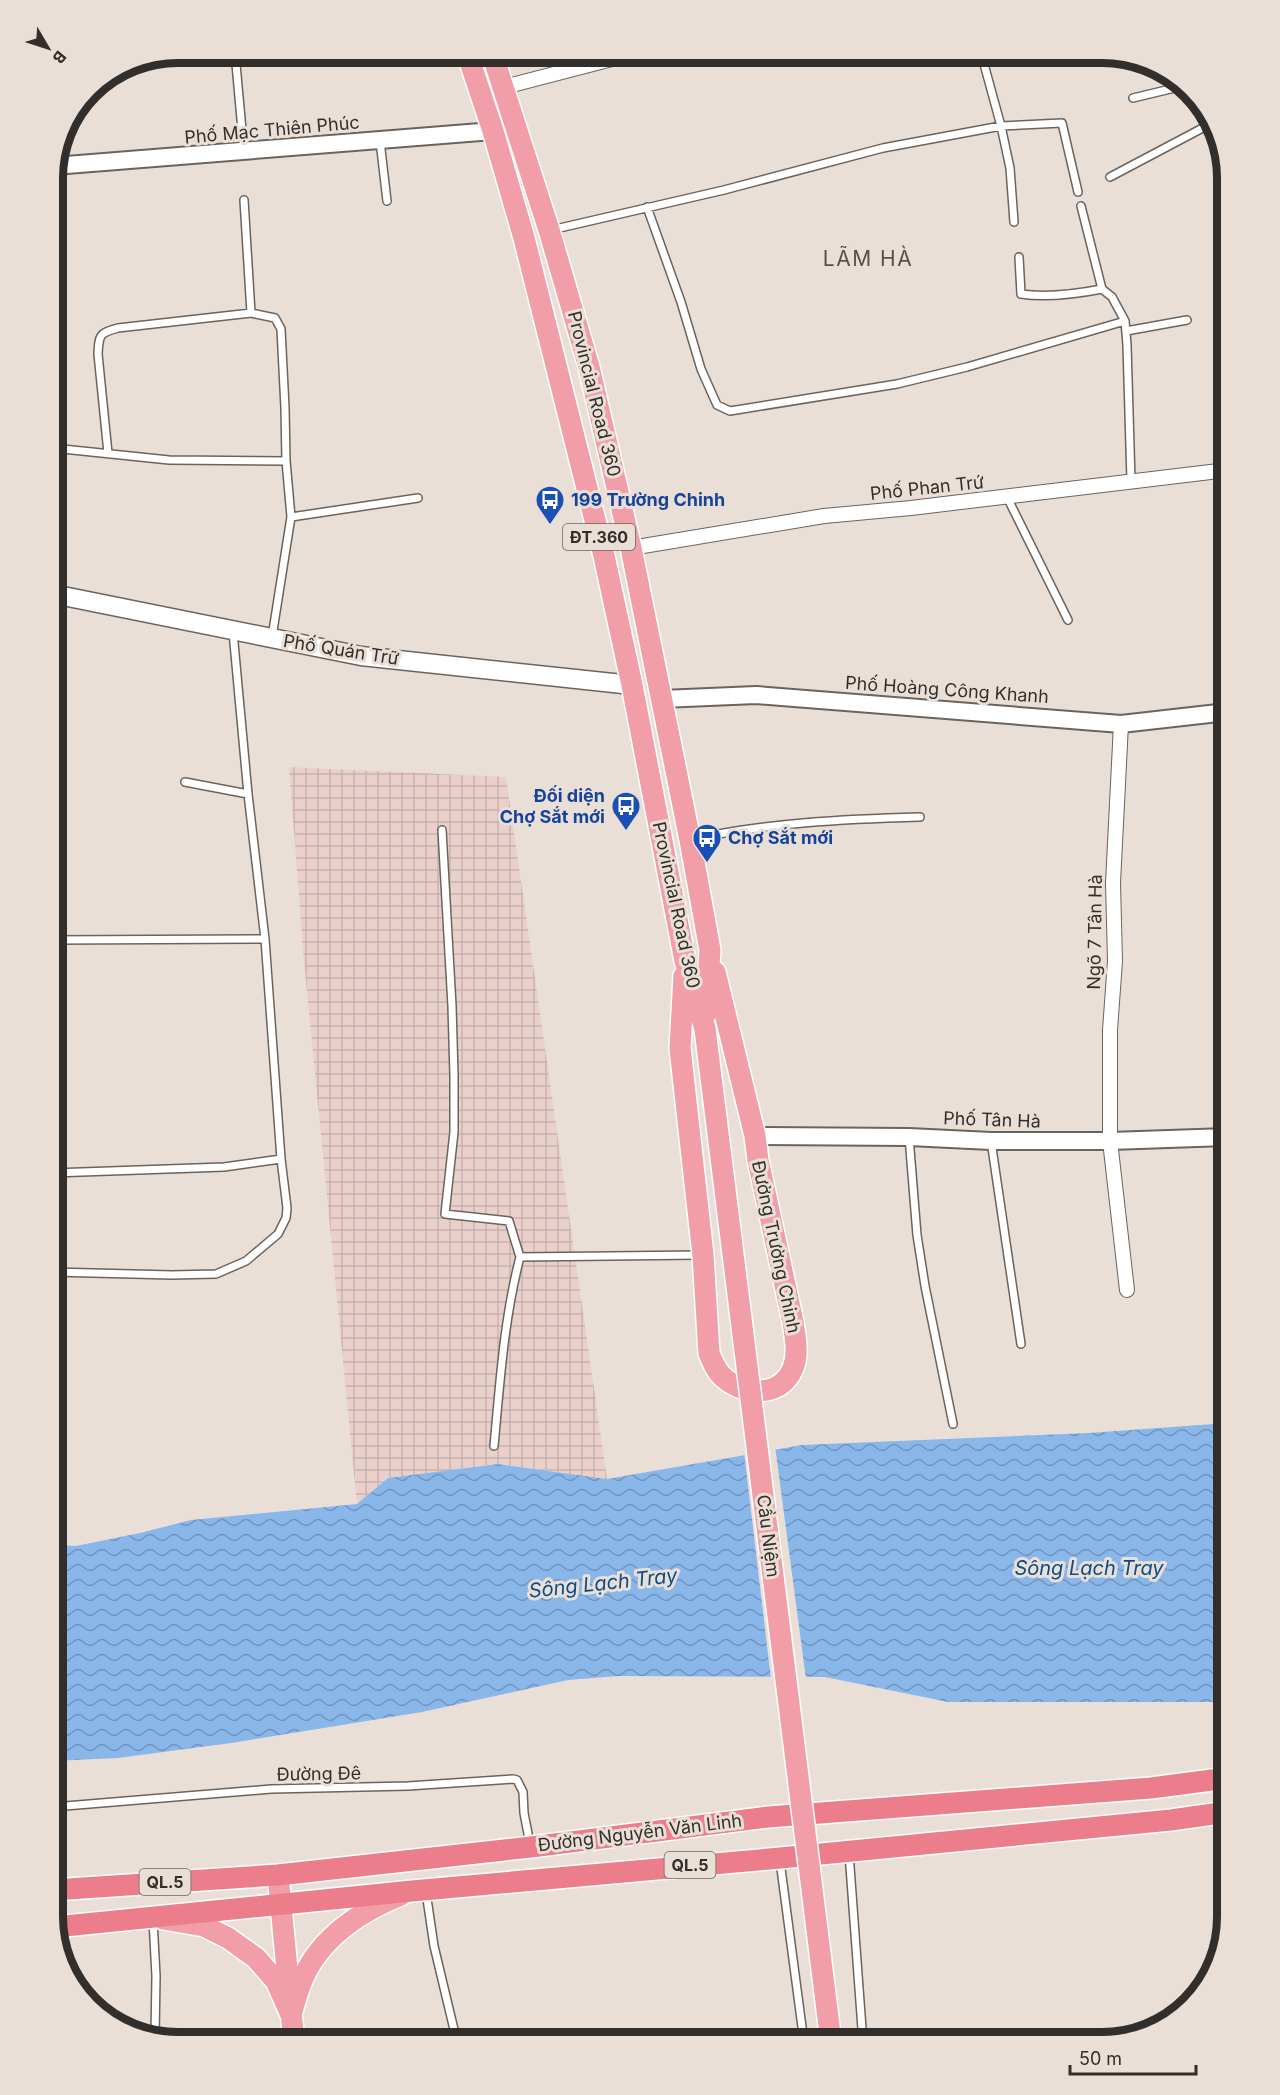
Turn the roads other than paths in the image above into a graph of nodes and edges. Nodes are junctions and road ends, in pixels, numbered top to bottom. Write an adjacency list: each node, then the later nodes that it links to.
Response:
1 (236, 63): 13 (lane)
2 (469, 63): 11 (main road, Provincial Road 360 / ĐT.360)
3 (496, 63): 6 (main road, Provincial Road 360 / ĐT.360)
4 (596, 63): 6 (street)
5 (984, 63): 9 (lane)
6 (504, 87): 22 (main road, Provincial Road 360 / ĐT.360)
7 (1174, 88): 8 (lane)
8 (1133, 98)
9 (1001, 126): 16 (lane); 20 (lane); 21 (lane)
10 (1205, 127): 15 (lane)
11 (493, 131): 12 (street, Phố Mạc Thiên Phúc); 42 (main road, Provincial Road 360 / ĐT.360)
12 (380, 141): 13 (street, Phố Mạc Thiên Phúc); 18 (lane)
13 (244, 152): 14 (street, Phố Mạc Thiên Phúc)
14 (64, 165)
15 (1110, 177)
16 (1078, 192)
17 (244, 201): 25 (lane)
18 (387, 201)
19 (1081, 206): 24 (lane)
20 (647, 207): 22 (lane); 27 (lane)
21 (1014, 222)
22 (549, 231): 37 (main road, Provincial Road 360 / ĐT.360)
23 (1019, 257): 24 (lane)
24 (1102, 289): 27 (lane)
25 (251, 313): 30 (lane); 31 (lane)
26 (1187, 320): 28 (lane)
27 (1125, 321): 28 (lane)
28 (1126, 331): 33 (lane)
29 (63, 449): 30 (lane)
30 (108, 453): 31 (lane)
31 (286, 461): 36 (lane)
32 (1217, 471): 33 (street, Phố Phan Trứ)
33 (1131, 481): 34 (street, Phố Phan Trứ)
34 (1007, 497): 37 (street, Phố Phan Trứ); 39 (lane)
35 (418, 498): 36 (lane)
36 (291, 517): 41 (lane)
37 (632, 548): 43 (main road, Provincial Road 360 / ĐT.360)
38 (63, 596): 40 (main road, Phố Quán Trữ)
39 (1068, 620)
40 (233, 630): 41 (main road, Phố Quán Trữ); 47 (lane)
41 (272, 639): 42 (main road, Phố Quán Trữ)
42 (632, 685): 54 (main road, Provincial Road 360 / ĐT.360)
43 (662, 699): 45 (street, Phố Hoàng Công Khanh); 50 (main road, Provincial Road 360 / ĐT.360)
44 (1217, 713): 45 (street, Phố Hoàng Công Khanh)
45 (1121, 724): 60 (street, Ngõ 7 Tân Hà)
46 (185, 782): 47 (lane)
47 (248, 794): 51 (lane)
48 (920, 817): 50 (lane)
49 (442, 831): 64 (lane)
50 (690, 840): 53 (main road, Provincial Road 360 / ĐT.360)
51 (265, 939): 52 (lane); 61 (lane)
52 (63, 940)
53 (710, 950): 55 (main road, Provincial Road 360 / ĐT.360); 56 (main road, Đường Trường Chinh)
54 (685, 960): 55 (main road, Provincial Road 360 / ĐT.360); 63 (main road, Đường Trường Chinh)
55 (705, 1029): 87 (main road, Cầu Niệm, bridge)
56 (755, 1136): 57 (street, Phố Tân Hà); 63 (main road, Đường Trường Chinh)
57 (909, 1137): 59 (street, Phố Tân Hà); 68 (lane)
58 (1217, 1137): 60 (street, Phố Tân Hà)
59 (991, 1141): 60 (street, Phố Tân Hà); 67 (lane)
60 (1110, 1141): 66 (street, Ngõ 7 Tân Hà)
61 (281, 1159): 62 (lane); 65 (lane)
62 (63, 1173)
63 (703, 1256): 64 (lane)
64 (520, 1257): 69 (lane)
65 (63, 1272)
66 (1127, 1290)
67 (1021, 1344)
68 (953, 1424)
69 (494, 1446)
70 (1217, 1779): 73 (highway, Đường Nguyễn Văn Linh / QL.5)
71 (63, 1806): 73 (lane, Đường Đê)
72 (1217, 1813): 74 (highway, Đường Nguyễn Văn Linh / QL.5)
73 (531, 1847): 76 (highway, Đường Nguyễn Văn Linh / QL.5)
74 (849, 1852): 75 (highway, Đường Nguyễn Văn Linh / QL.5); 88 (lane)
75 (780, 1858): 78 (highway, Đường Nguyễn Văn Linh / QL.5); 86 (lane)
76 (278, 1875): 77 (highway, Đường Nguyễn Văn Linh / QL.5); 79 (main road)
77 (63, 1889)
78 (419, 1890): 79 (highway, Đường Nguyễn Văn Linh / QL.5); 82 (main road); 85 (lane)
79 (281, 1904): 80 (highway, Đường Nguyễn Văn Linh / QL.5); 82 (main road)
80 (153, 1917): 81 (highway, Đường Nguyễn Văn Linh / QL.5); 82 (main road); 83 (lane)
81 (64, 1926)
82 (291, 2015): 84 (main road)
83 (155, 2030)
84 (293, 2032)
85 (455, 2032)
86 (803, 2032)
87 (830, 2032)
88 (862, 2032)

